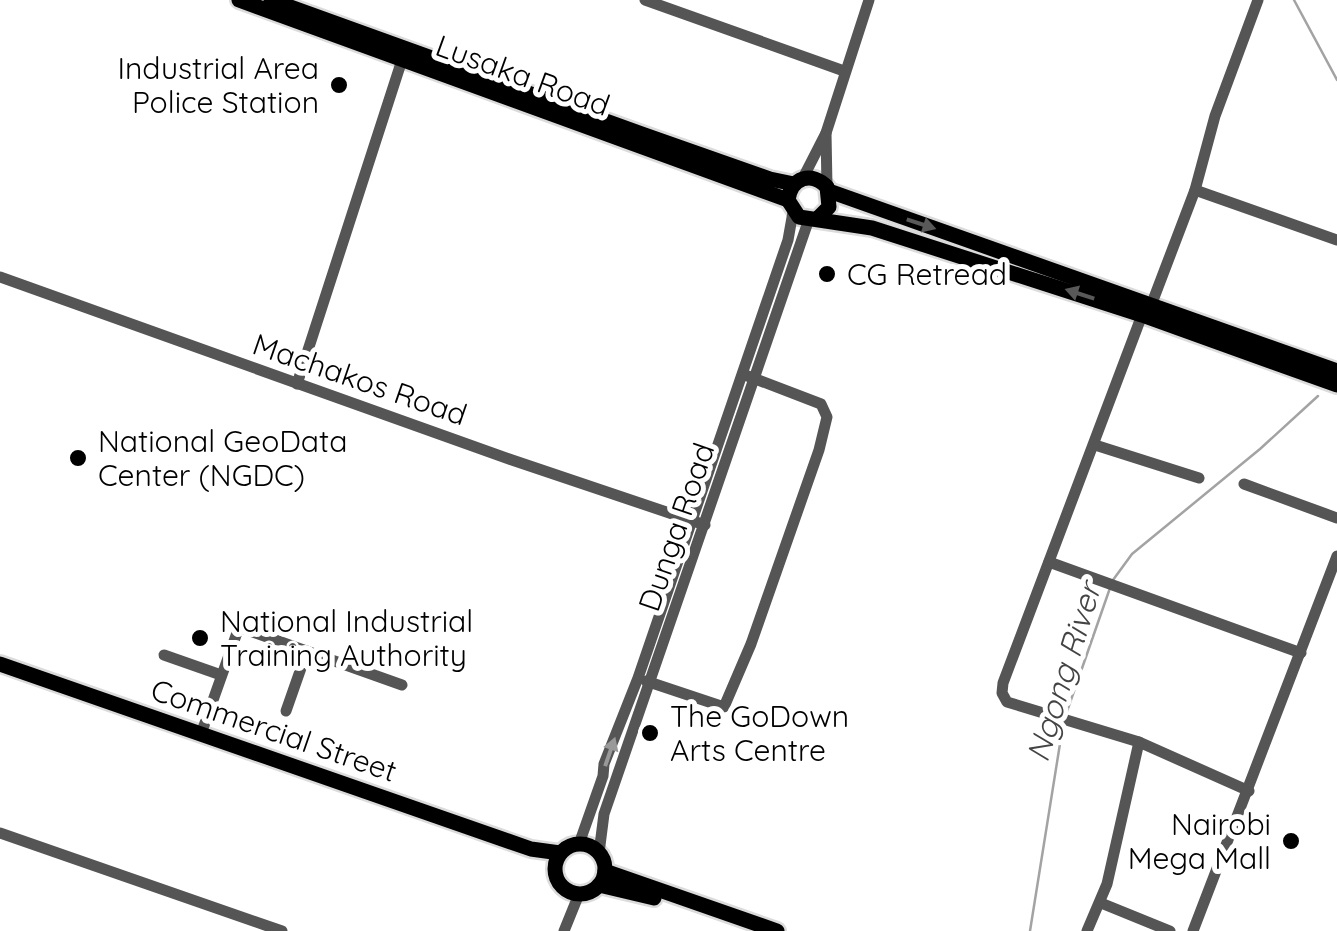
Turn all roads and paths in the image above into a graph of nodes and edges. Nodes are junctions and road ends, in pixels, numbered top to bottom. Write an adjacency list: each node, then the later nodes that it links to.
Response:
1 (240, 0): 6 (main road, Lusaka Road)
2 (272, 0): 11 (main road, Lusaka Road)
3 (645, 0): 7 (street)
4 (869, 0): 7 (street, Dunga Road)
5 (1258, 0): 10 (street)
6 (402, 60): 11 (main road, Lusaka Road); 17 (street)
7 (844, 71): 8 (street, Dunga Road)
8 (826, 133): 9 (street, Dunga Road); 11 (street, Dunga Road)
9 (828, 189): 11 (main road, Lusaka Road); 11 (main road); 14 (main road, Lusaka Road, one-way to 14)
10 (1195, 190): 12 (street); 14 (street)
11 (801, 202): 14 (main road, Lusaka Road, one-way to 11); 16 (street, Dunga Road)
12 (1337, 240)
13 (0, 277): 17 (street, Machakos Road)
14 (1147, 309): 15 (main road, Lusaka Road); 18 (main road, Lusaka Road); 19 (street)
15 (1337, 371)
16 (748, 376): 23 (street, Dunga Road); 31 (street)
17 (297, 384): 23 (street, Machakos Road)
18 (1337, 385)
19 (1095, 445): 20 (street); 25 (street)
20 (1199, 478)
21 (1244, 484): 22 (street)
22 (1337, 518)
23 (699, 522): 31 (street, Dunga Road)
24 (1337, 556): 27 (street)
25 (1049, 562): 27 (street); 35 (street)
26 (307, 652): 30 (street); 32 (street); 33 (street)
27 (1301, 653): 36 (street)
28 (164, 654): 30 (street)
29 (0, 664): 34 (main road, Commercial Street)
30 (221, 675): 34 (street)
31 (644, 680): 38 (street, Dunga Road, one-way to 31); 39 (street, Dunga Road)
32 (402, 685)
33 (286, 711)
34 (201, 734): 40 (main road, Commercial Street)
35 (1139, 742): 36 (street); 43 (street)
36 (1249, 791): 50 (street)
37 (0, 832): 44 (street)
38 (579, 844): 39 (main road); 40 (main road)
39 (598, 853): 41 (main road)
40 (557, 861): 42 (main road)
41 (602, 878): 42 (main road); 46 (main road); 47 (main road)
42 (579, 894): 45 (street)
43 (1102, 903): 48 (street); 49 (street)
44 (282, 931)
45 (564, 931)
46 (751, 931)
47 (776, 931)
48 (1087, 931)
49 (1170, 931)
50 (1193, 931)

